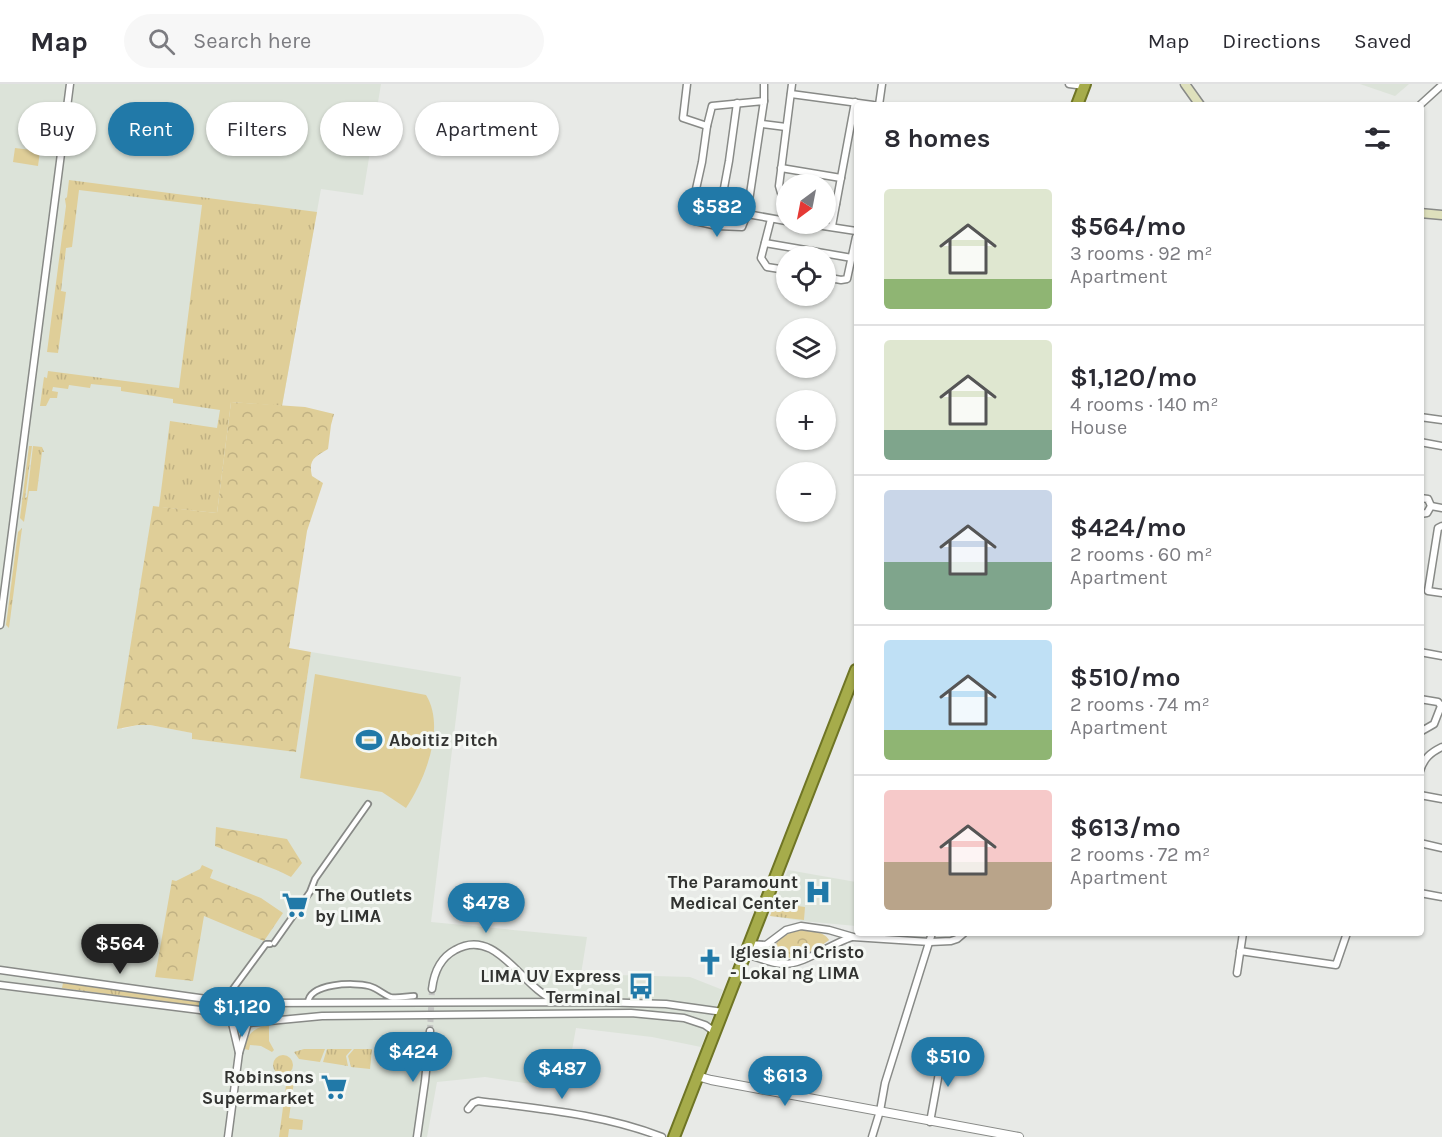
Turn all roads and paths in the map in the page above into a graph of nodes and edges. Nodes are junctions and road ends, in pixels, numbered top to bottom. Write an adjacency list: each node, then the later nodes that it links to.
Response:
1 (70, 84): 50 (street)
2 (687, 84): 20 (street)
3 (764, 84): 11 (street)
4 (792, 84): 10 (street)
5 (882, 84): 13 (street)
6 (1069, 84): 8 (street)
7 (1185, 84): 15 (main road)
8 (1085, 85): 14 (highway)
9 (1442, 85): 16 (street)
10 (791, 94): 12 (street); 21 (street)
11 (764, 101): 17 (street); 19 (street)
12 (855, 102)
13 (879, 102)
14 (1078, 102)
15 (1198, 102)
16 (1422, 102)
17 (737, 103): 20 (street); 31 (street)
18 (854, 107): 24 (street)
19 (762, 124): 21 (street); 27 (street)
20 (707, 126): 31 (street)
21 (786, 127): 22 (street)
22 (781, 168): 23 (street); 24 (street)
23 (780, 174)
24 (841, 178): 25 (street)
25 (836, 204)
26 (1424, 213): 28 (main road)
27 (747, 214): 29 (street); 31 (street)
28 (1442, 215)
29 (771, 219): 30 (street); 34 (street)
30 (776, 220)
31 (717, 226)
32 (836, 227): 33 (street)
33 (854, 231)
34 (765, 243): 36 (street); 37 (street)
35 (854, 248): 36 (street)
36 (852, 258): 38 (street)
37 (776, 268)
38 (836, 279)
39 (1424, 418): 40 (street)
40 (1442, 420)
41 (1424, 443): 42 (street)
42 (1442, 446)
43 (1424, 498): 44 (street)
44 (1431, 506): 45 (street); 46 (street)
45 (1442, 507)
46 (1424, 513)
47 (1442, 526): 48 (street)
48 (1424, 591): 49 (street)
49 (1442, 593)
50 (0, 625)
51 (1424, 653): 52 (street)
52 (1442, 656)
53 (854, 675): 71 (highway)
54 (1424, 700): 55 (street)
55 (1424, 730)
56 (1442, 747): 57 (street)
57 (1424, 761)
58 (1424, 796): 59 (street)
59 (1442, 799)
60 (368, 804): 78 (street)
61 (1424, 844): 62 (street)
62 (1442, 848)
63 (1424, 894): 64 (street)
64 (1442, 897)
65 (932, 936): 70 (street)
66 (960, 936): 70 (street)
67 (1242, 936): 72 (street)
68 (1346, 936): 72 (street)
69 (853, 937): 70 (street); 71 (street); 71 (street)
70 (930, 942): 95 (street)
71 (747, 949): 84 (highway)
72 (1240, 951): 74 (street)
73 (0, 970): 78 (street)
74 (1237, 973)
75 (0, 985): 87 (street)
76 (432, 988): 79 (street)
77 (414, 996): 83 (street)
78 (224, 1001): 81 (street)
79 (562, 1002): 80 (street); 83 (street)
80 (596, 1002): 84 (street); 85 (street)
81 (235, 1003): 82 (street); 87 (street)
82 (244, 1003): 83 (street); 88 (street)
83 (308, 1003): 86 (street)
84 (723, 1012): 90 (highway)
85 (596, 1013): 86 (street); 90 (street)
86 (308, 1017): 88 (street)
87 (231, 1021): 88 (street); 92 (street)
88 (249, 1023): 92 (street)
89 (429, 1031): 99 (street)
90 (715, 1032): 93 (highway)
91 (943, 1051): 96 (street)
92 (239, 1053): 98 (street)
93 (697, 1076): 95 (street); 101 (highway)
94 (468, 1109): 100 (street)
95 (880, 1111): 96 (street); 102 (street)
96 (930, 1122): 97 (street)
97 (996, 1135): 103 (street)
98 (228, 1137)
99 (417, 1137)
100 (662, 1137)
101 (674, 1137)
102 (872, 1137)
103 (1019, 1137)

